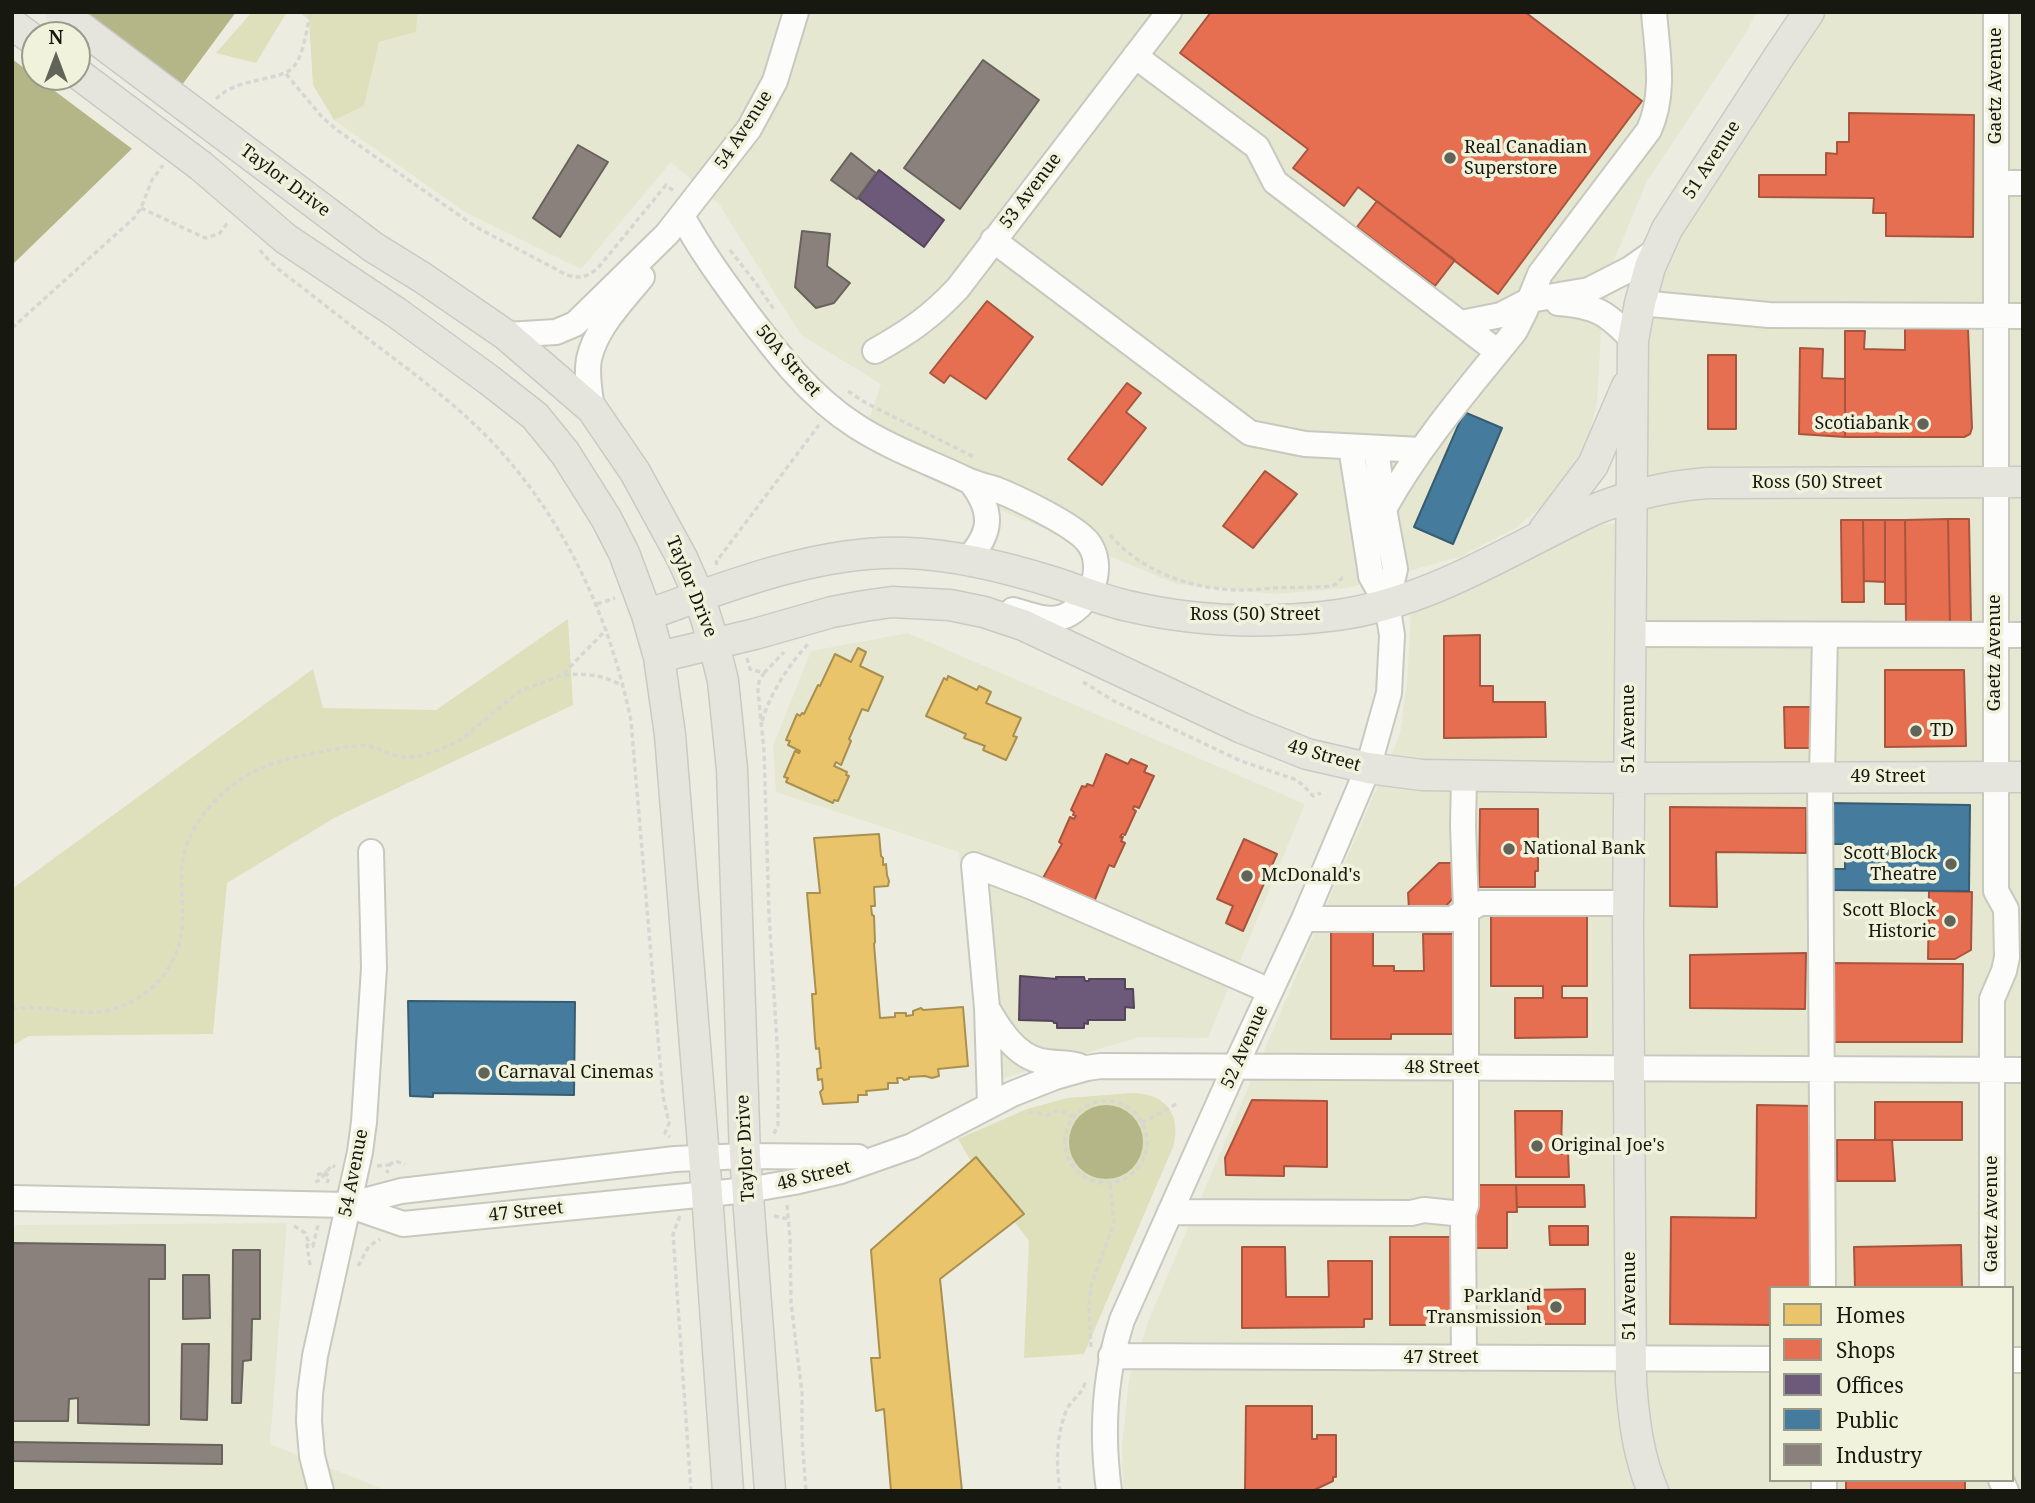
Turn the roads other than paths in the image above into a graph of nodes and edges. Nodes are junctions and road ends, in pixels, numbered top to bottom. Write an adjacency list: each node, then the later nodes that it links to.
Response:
1 (60, 12): 21 (main road, Taylor Drive, bridge)
2 (796, 12): 13 (street, 54 Avenue)
3 (1169, 12): 8 (street, 53 Avenue)
4 (1654, 12): 16 (street)
5 (1791, 12): 9 (main road)
6 (1810, 12): 9 (main road, 51 Avenue)
7 (1996, 12): 11 (street, Gaetz Avenue)
8 (1135, 56): 14 (street, 53 Avenue); 20 (street)
9 (1778, 58): 15 (main road, 51 Avenue)
10 (91, 84): 40 (main road, bridge)
11 (1996, 183): 12 (street); 18 (street, Gaetz Avenue)
12 (2023, 183)
13 (674, 225): 21 (street); 26 (street); 30 (street, 50A Street)
14 (993, 240): 23 (street, 53 Avenue); 27 (street)
15 (1657, 250): 16 (street); 17 (main road, 51 Avenue)
16 (1530, 300): 20 (street); 22 (street); 24 (street)
17 (1640, 303): 18 (street); 22 (main road, 51 Avenue)
18 (1996, 316): 19 (street); 31 (street, Gaetz Avenue)
19 (2023, 316)
20 (1461, 323): 24 (street)
21 (506, 335): 26 (main road, Taylor Drive)
22 (1633, 340): 25 (main road, 51 Avenue)
23 (875, 351)
24 (1498, 352): 29 (street)
25 (1633, 374): 32 (main road, 51 Avenue); 34 (main road)
26 (592, 408): 36 (main road, Taylor Drive)
27 (1351, 447): 28 (street); 38 (street)
28 (1376, 448): 29 (street); 33 (street)
29 (1421, 450): 33 (street)
30 (975, 471): 35 (street); 37 (street, 50A Street)
31 (2009, 482): 32 (main road, Ross (50) Street); 43 (street, Gaetz Avenue)
32 (1633, 496): 34 (main road, Ross (50) Street); 41 (main road, 51 Avenue)
33 (1384, 509): 38 (street)
34 (1539, 536): 38 (main road, Ross (50) Street)
35 (967, 559): 36 (main road, Ross (50) Street); 37 (main road, Ross (50) Street)
36 (713, 592): 40 (main road, Ross (50) Street); 45 (main road, Taylor Drive)
37 (1090, 595): 38 (main road, Ross (50) Street); 39 (street)
38 (1387, 604): 47 (street, 52 Avenue)
39 (950, 605): 45 (main road, 49 Street); 47 (main road, 49 Street)
40 (647, 615): 46 (main road)
41 (1630, 634): 42 (street); 51 (main road, 51 Avenue)
42 (1825, 635): 43 (street); 49 (street)
43 (1995, 635): 44 (street); 50 (street, Gaetz Avenue)
44 (2023, 635)
45 (728, 640): 46 (main road, 49 Street); 66 (main road, Taylor Drive)
46 (659, 657): 67 (main road)
47 (1368, 768): 48 (main road, 49 Street); 55 (street, 52 Avenue)
48 (1464, 776): 51 (main road, 49 Street); 54 (street)
49 (1821, 777): 50 (main road, 49 Street); 51 (main road, 49 Street); 62 (street)
50 (2009, 777): 63 (street, Gaetz Avenue)
51 (1629, 778): 53 (main road, 51 Avenue)
52 (371, 852): 72 (street, 54 Avenue)
53 (1628, 903): 54 (street); 61 (main road, 51 Avenue)
54 (1466, 909): 55 (street); 60 (street)
55 (1304, 919): 56 (street, 52 Avenue)
56 (1270, 991): 57 (street); 58 (street, 52 Avenue)
57 (987, 1009): 59 (street); 65 (street)
58 (1235, 1067): 59 (street, 48 Street); 60 (street, 48 Street); 73 (street, 52 Avenue)
59 (1087, 1068): 65 (street, 48 Street)
60 (1466, 1068): 61 (street, 48 Street); 74 (street)
61 (1629, 1068): 62 (street, 48 Street); 79 (main road, 51 Avenue)
62 (1821, 1069): 63 (street, 48 Street); 75 (street)
63 (1992, 1069): 64 (street, 48 Street); 76 (street, Gaetz Avenue)
64 (2023, 1070)
65 (990, 1104): 68 (street, 48 Street)
66 (745, 1156): 67 (street, 48 Street); 68 (street, 48 Street); 69 (main road, Taylor Drive)
67 (704, 1157): 70 (main road); 72 (street, 47 Street)
68 (880, 1157): 69 (street, 48 Street)
69 (748, 1190): 70 (street, 48 Street); 83 (main road, Taylor Drive)
70 (707, 1194): 72 (street, 47 Street); 82 (main road)
71 (12, 1198): 72 (street, 47 Street)
72 (348, 1205): 81 (street, 54 Avenue)
73 (1170, 1212): 74 (street); 77 (street, 52 Avenue)
74 (1463, 1214): 78 (street)
75 (1823, 1286)
76 (1992, 1286)
77 (1101, 1356): 78 (street, 47 Street); 84 (street, 52 Avenue)
78 (1464, 1358): 79 (street, 47 Street)
79 (1631, 1358): 80 (street, 47 Street); 85 (main road, 51 Avenue)
80 (1769, 1359)
81 (321, 1491)
82 (728, 1491)
83 (770, 1491)
84 (1109, 1491)
85 (1653, 1491)

